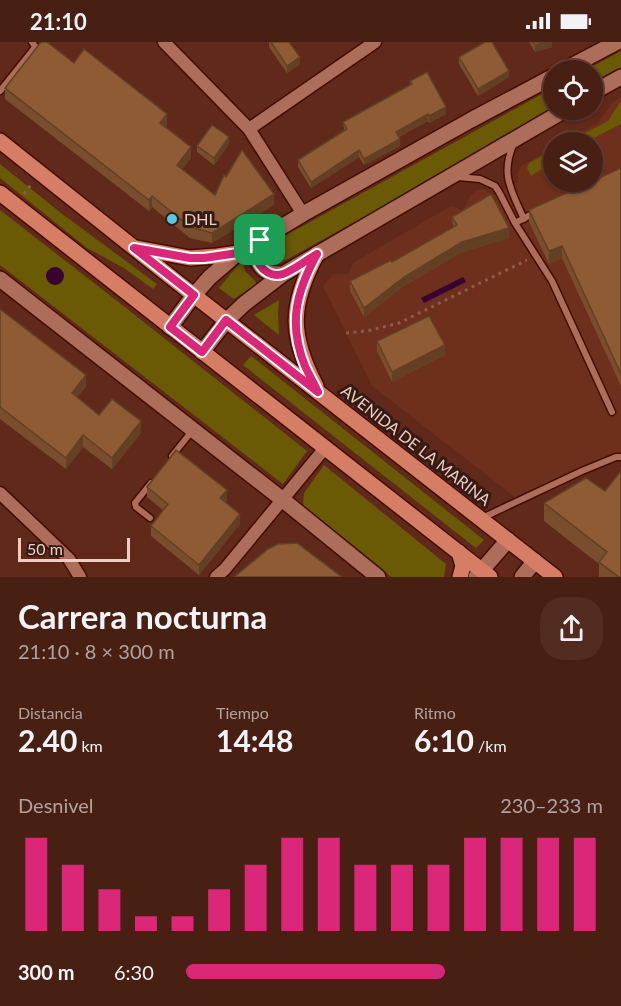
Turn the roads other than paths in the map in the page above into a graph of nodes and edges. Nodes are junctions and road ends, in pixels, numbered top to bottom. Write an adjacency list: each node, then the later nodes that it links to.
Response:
1 (32, 42): 9 (lane)
2 (375, 42): 11 (street)
3 (617, 42): 5 (street)
4 (168, 43): 11 (street)
5 (583, 60)
6 (621, 77): 8 (street)
7 (543, 82): 17 (street)
8 (603, 87)
9 (0, 91)
10 (548, 120): 12 (street)
11 (249, 129): 17 (street)
12 (517, 138): 14 (street); 18 (lane)
13 (0, 141): 21 (main road, AVENIDA DE LA MARINA)
14 (450, 176): 19 (lane); 23 (street)
15 (0, 193): 28 (main road)
16 (545, 208): 18 (lane)
17 (303, 214): 20 (street)
18 (524, 219): 19 (lane)
19 (515, 223): 31 (lane)
20 (260, 240): 22 (street); 24 (street)
21 (134, 248): 22 (main road); 26 (main road, AVENIDA DE LA MARINA)
22 (238, 253): 26 (street)
23 (317, 254): 24 (street); 30 (main road)
24 (283, 274): 27 (street)
25 (0, 279): 32 (street)
26 (194, 295): 27 (main road, AVENIDA DE LA MARINA); 28 (street)
27 (226, 320): 29 (street); 30 (main road, AVENIDA DE LA MARINA)
28 (170, 327): 29 (main road)
29 (202, 352): 33 (main road)
30 (318, 392): 40 (main road, AVENIDA DE LA MARINA)
31 (612, 412)
32 (193, 429): 35 (lane); 38 (street)
33 (325, 448): 38 (street); 42 (main road)
34 (621, 457): 40 (lane)
35 (165, 464)
36 (158, 472): 39 (lane)
37 (0, 493): 45 (street)
38 (283, 500): 46 (street); 47 (street)
39 (150, 518)
40 (481, 519): 41 (main road, AVENIDA DE LA MARINA)
41 (508, 540): 43 (main road, AVENIDA DE LA MARINA); 44 (street)
42 (459, 552): 44 (main road); 48 (main road)
43 (535, 561): 49 (street); 50 (main road, AVENIDA DE LA MARINA)
44 (483, 575)
45 (80, 577)
46 (216, 577)
47 (378, 577)
48 (460, 577)
49 (522, 577)
50 (555, 577)

